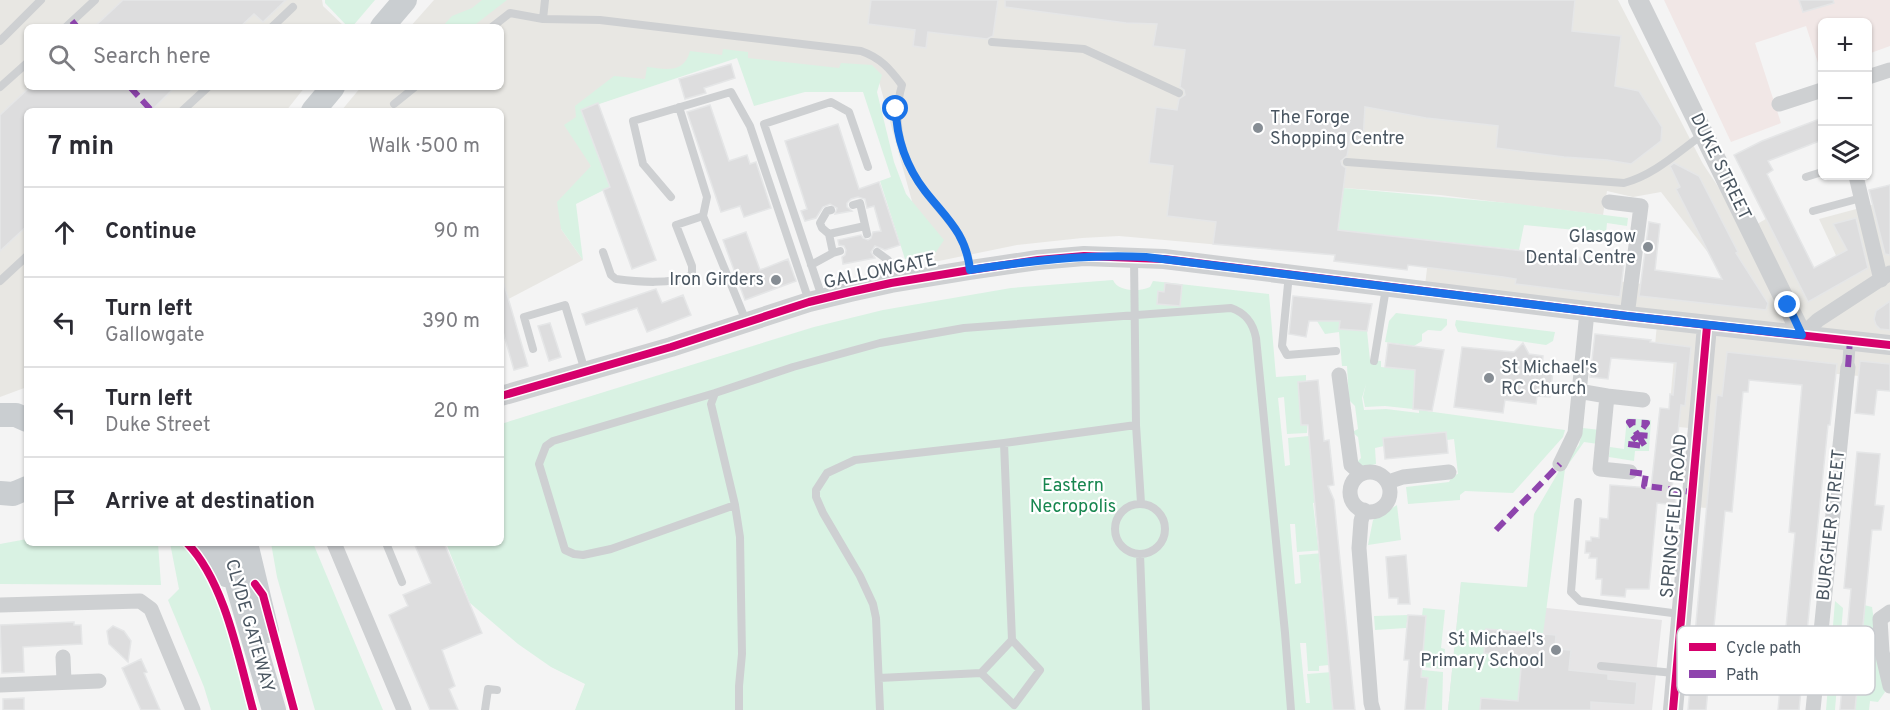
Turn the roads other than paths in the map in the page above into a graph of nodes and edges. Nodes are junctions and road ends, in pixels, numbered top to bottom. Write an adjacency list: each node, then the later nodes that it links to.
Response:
1 (41, 0): 12 (lane)
2 (95, 0): 8 (lane)
3 (405, 0): 10 (main road)
4 (545, 0): 7 (lane)
5 (1638, 0): 28 (street, DUKE STREET)
6 (293, 7): 9 (lane)
7 (543, 19): 11 (lane); 47 (lane)
8 (69, 24)
9 (275, 24)
10 (385, 24)
11 (496, 24)
12 (0, 41)
13 (992, 42): 22 (lane)
14 (24, 66): 17 (lane)
15 (1890, 70): 16 (street)
16 (1872, 76)
17 (0, 87)
18 (205, 90): 26 (lane)
19 (330, 90): 27 (main road)
20 (411, 90): 23 (lane)
21 (1818, 91): 24 (street)
22 (1179, 93)
23 (394, 104)
24 (1779, 104)
25 (679, 107): 34 (lane); 40 (lane); 53 (lane)
26 (185, 108)
27 (316, 108)
28 (1703, 133): 29 (lane); 59 (street, DUKE STREET)
29 (1347, 162)
30 (868, 166): 46 (lane)
31 (1818, 173): 32 (lane)
32 (1806, 177)
33 (1857, 180): 35 (street)
34 (671, 197)
35 (1861, 198): 39 (lane); 49 (street)
36 (1609, 202): 56 (street)
37 (853, 205): 41 (lane)
38 (831, 210): 41 (lane)
39 (1813, 211)
40 (703, 216): 42 (lane); 57 (lane)
41 (828, 234): 46 (lane)
42 (603, 252)
43 (877, 252): 51 (lane)
44 (1134, 257): 47 (street, GALLOWGATE); 48 (street, GALLOWGATE); 55 (lane)
45 (24, 259): 50 (lane)
46 (811, 265): 53 (lane)
47 (970, 270): 51 (street, GALLOWGATE)
48 (1289, 274): 52 (street, GALLOWGATE); 63 (lane)
49 (1885, 276): 59 (street)
50 (0, 281)
51 (893, 282): 53 (street, GALLOWGATE)
52 (1386, 285): 54 (street, GALLOWGATE); 64 (lane)
53 (816, 301): 57 (street, GALLOWGATE)
54 (1587, 312): 56 (street, GALLOWGATE); 68 (street)
55 (1133, 314): 69 (lane); 73 (lane); 119 (lane)
56 (1627, 316): 58 (street, GALLOWGATE)
57 (746, 322): 66 (street, GALLOWGATE)
58 (1707, 326): 59 (street, GALLOWGATE); 94 (street, SPRINGFIELD ROAD)
59 (1802, 335): 60 (street, GALLOWGATE)
60 (1850, 340): 61 (street, GALLOWGATE); 65 (street, BURGHER STREET)
61 (1890, 345)
62 (533, 349): 66 (lane)
63 (1336, 351)
64 (1374, 361)
65 (1848, 367): 96 (street, BURGHER STREET)
66 (585, 373): 70 (street, GALLOWGATE)
67 (1339, 375): 78 (street)
68 (1578, 392): 71 (street); 75 (street)
69 (715, 393): 82 (lane); 82 (lane)
70 (504, 395)
71 (1607, 396): 72 (street); 77 (street)
72 (1643, 400)
73 (1136, 425): 74 (lane); 81 (lane)
74 (1004, 443): 97 (lane); 103 (lane)
75 (1560, 464)
76 (1449, 472): 79 (street)
77 (1630, 472)
78 (1361, 474): 79 (street); 83 (street)
79 (1388, 482): 83 (street)
80 (1578, 502): 94 (lane)
81 (1141, 503): 88 (lane); 88 (lane)
82 (735, 505): 116 (lane)
83 (1364, 510): 120 (street)
84 (208, 546): 91 (main road)
85 (226, 546): 91 (main road, CLYDE GATEWAY)
86 (335, 546): 114 (street)
87 (387, 546): 90 (lane)
88 (1140, 554): 118 (lane)
89 (253, 555): 113 (main road, CLYDE GATEWAY)
90 (402, 582)
91 (243, 603): 112 (main road, CLYDE GATEWAY)
92 (0, 605): 111 (street)
93 (1890, 612): 107 (street)
94 (1681, 614): 95 (street, SPRINGFIELD ROAD)
95 (1680, 626)
96 (1822, 626)
97 (1012, 640): 101 (lane); 110 (lane)
98 (63, 657): 105 (street)
99 (1677, 662): 102 (street, SPRINGFIELD ROAD)
100 (1601, 666): 102 (lane)
101 (981, 673): 103 (lane); 110 (lane)
102 (1676, 674): 121 (street, SPRINGFIELD ROAD)
103 (879, 678): 117 (lane)
104 (99, 681): 105 (street)
105 (64, 682): 106 (street)
106 (0, 685)
107 (1890, 686)
108 (498, 690): 115 (lane)
109 (1815, 695): 122 (street, BURGHER STREET)
110 (1014, 708)
111 (193, 710)
112 (274, 710)
113 (289, 710)
114 (404, 710)
115 (485, 710)
116 (739, 710)
117 (880, 710)
118 (1146, 710)
119 (1291, 710)
120 (1373, 710)
121 (1672, 710)
122 (1813, 710)

